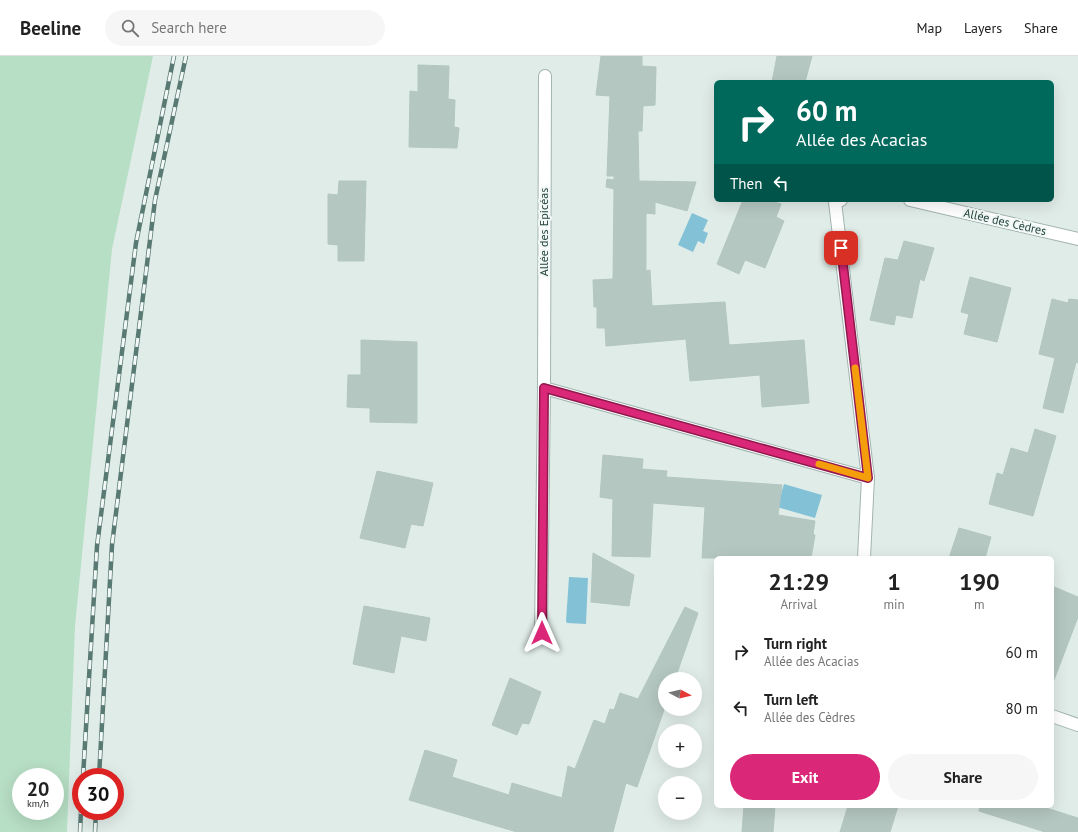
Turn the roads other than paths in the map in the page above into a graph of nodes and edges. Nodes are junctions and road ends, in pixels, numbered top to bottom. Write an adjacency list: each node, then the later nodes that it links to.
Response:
1 (545, 76): 5 (street, Allée des Epicéas)
2 (835, 202): 6 (street)
3 (919, 202): 4 (street, Allée des Cèdres)
4 (1078, 239)
5 (544, 388): 6 (street); 8 (street, Allée des Epicéas)
6 (868, 478): 7 (street)
7 (864, 556)
8 (542, 633)
9 (1054, 717): 10 (street)
10 (1078, 725)

